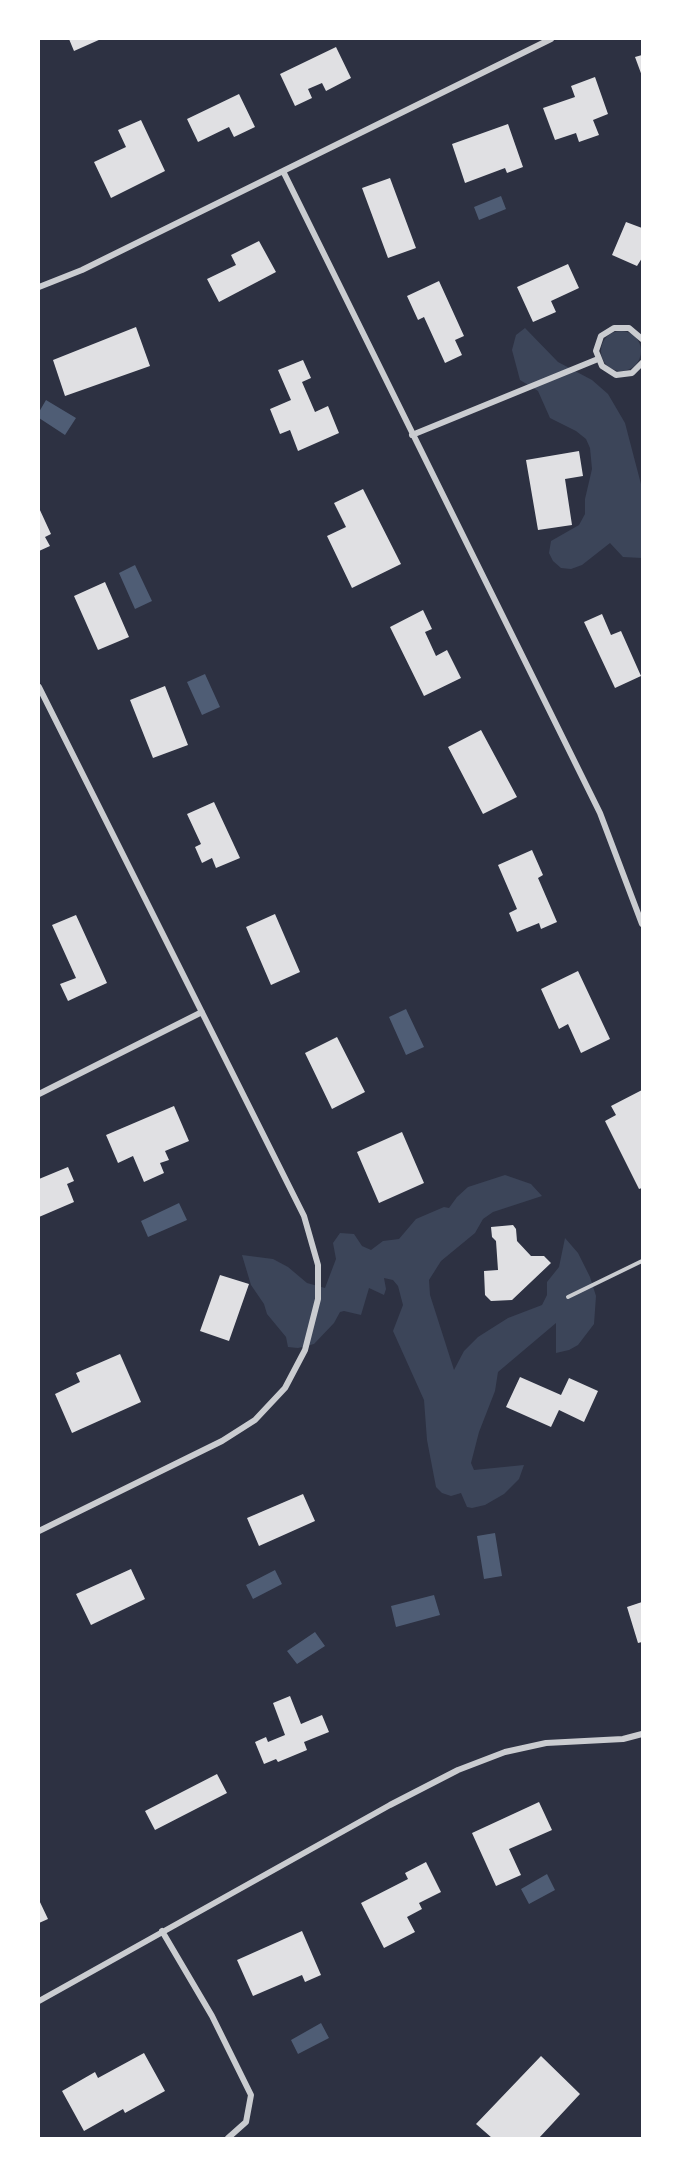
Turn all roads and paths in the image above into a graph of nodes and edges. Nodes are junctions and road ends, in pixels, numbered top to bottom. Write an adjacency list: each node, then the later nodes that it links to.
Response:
1 (551, 39): 2 (street)
2 (283, 171): 3 (street); 7 (street)
3 (39, 287)
4 (642, 339): 5 (street)
5 (598, 359): 6 (street); 7 (street)
6 (642, 363)
7 (412, 435): 9 (street)
8 (39, 687): 10 (street)
9 (642, 924)
10 (202, 1012): 11 (street); 14 (street)
11 (39, 1094)
12 (642, 1261): 13 (lane)
13 (568, 1297)
14 (39, 1531)
15 (642, 1734): 16 (street)
16 (162, 1931): 17 (street); 18 (street)
17 (39, 2001)
18 (228, 2138)

